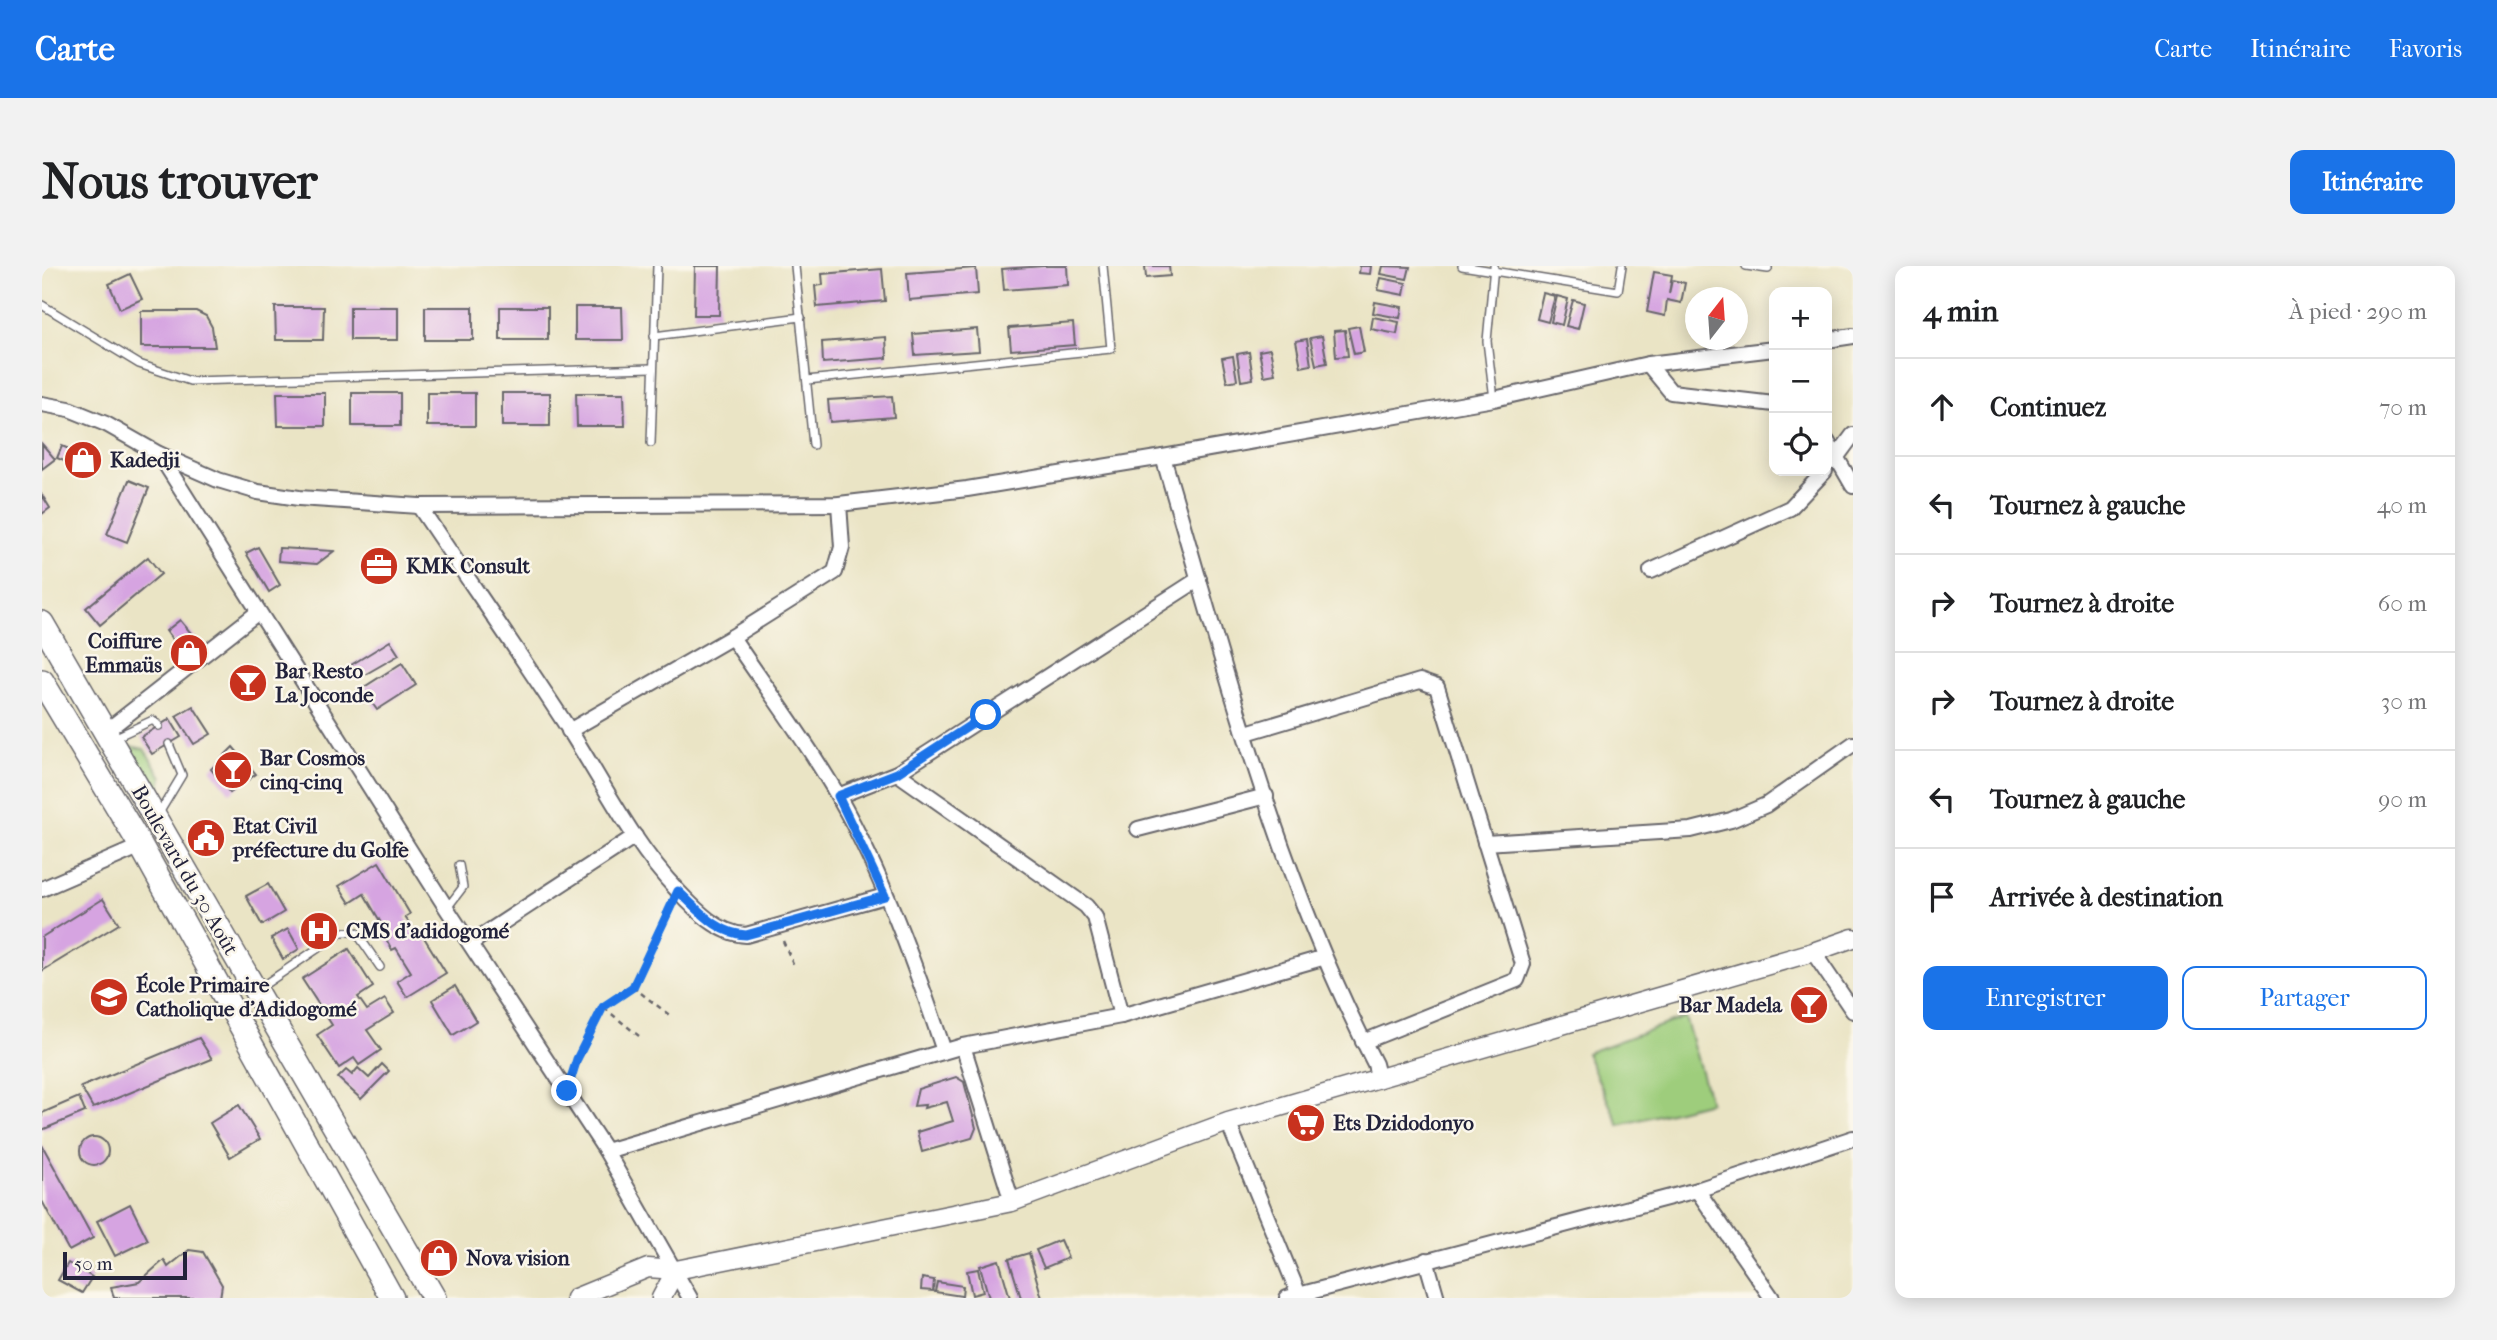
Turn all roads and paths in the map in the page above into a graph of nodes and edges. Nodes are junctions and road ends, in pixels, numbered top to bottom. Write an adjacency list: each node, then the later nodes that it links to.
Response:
1 (657, 266): 11 (lane)
2 (796, 266): 10 (lane)
3 (1103, 266): 17 (lane)
4 (1462, 266): 8 (lane)
5 (1622, 266): 8 (lane)
6 (1746, 266): 7 (lane)
7 (1768, 266)
8 (1494, 269): 18 (lane)
9 (42, 305): 16 (lane)
10 (801, 317): 11 (lane); 17 (lane)
11 (654, 335): 16 (lane)
12 (1853, 335): 13 (street)
13 (1832, 339)
14 (1769, 350): 15 (street)
15 (1648, 364): 18 (street); 19 (street)
16 (653, 368): 22 (lane)
17 (807, 380): 23 (lane)
18 (1494, 399): 25 (street)
19 (1769, 403)
20 (42, 404): 24 (street)
21 (1853, 435): 26 (street)
22 (651, 443)
23 (813, 445)
24 (159, 454): 31 (street); 34 (street)
25 (1163, 457): 30 (street); 33 (street)
26 (1832, 462)
27 (1832, 468): 29 (street)
28 (1820, 476): 32 (street)
29 (1853, 486)
30 (839, 504): 31 (street); 36 (street)
31 (419, 506): 39 (street)
32 (1651, 571)
33 (1199, 579): 40 (street); 45 (street)
34 (257, 613): 41 (street); 57 (street)
35 (42, 623): 41 (highway, Boulevard du 30 Août)
36 (732, 637): 39 (street); 46 (street)
37 (42, 681): 44 (highway, Boulevard du 30 Août)
38 (159, 726): 41 (lane)
39 (569, 731): 50 (street)
40 (1246, 733): 47 (street); 51 (street)
41 (108, 736): 44 (highway); 48 (highway, Boulevard du 30 Août)
42 (169, 744): 48 (lane)
43 (1853, 744): 51 (street)
44 (83, 747): 52 (highway, Boulevard du 30 Août)
45 (897, 773): 46 (street); 69 (street)
46 (838, 796): 56 (street)
47 (1266, 796): 49 (street); 62 (street)
48 (156, 818): 66 (highway, Boulevard du 30 Août)
49 (1138, 829)
50 (635, 836): 55 (street); 60 (street)
51 (1485, 843): 72 (street)
52 (141, 846): 54 (street); 85 (highway, Boulevard du 30 Août)
53 (459, 865): 57 (lane)
54 (42, 889)
55 (678, 891): 58 (street); 65 (path)
56 (885, 896): 58 (street); 74 (street)
57 (447, 909): 60 (street)
58 (780, 928): 64 (path)
59 (1853, 938): 61 (street)
60 (471, 943): 76 (street)
61 (1813, 952): 68 (street); 75 (street)
62 (1322, 958): 69 (street); 72 (street)
63 (380, 967): 66 (lane)
64 (794, 968)
65 (633, 987): 67 (path); 70 (path)
66 (255, 992): 86 (highway, Boulevard du 30 Août)
67 (603, 1007): 71 (path); 76 (path)
68 (1853, 1011)
69 (1121, 1016): 73 (street)
70 (672, 1017)
71 (639, 1036)
72 (1363, 1041): 75 (street)
73 (963, 1046): 74 (street); 81 (street)
74 (944, 1051): 79 (street)
75 (1379, 1080): 77 (street)
76 (567, 1091): 79 (street)
77 (1228, 1122): 81 (street); 84 (street)
78 (1853, 1138): 80 (street)
79 (606, 1150): 83 (street)
80 (1697, 1190): 82 (street); 91 (street)
81 (1012, 1202): 83 (street)
82 (1426, 1260): 84 (street); 90 (street)
83 (676, 1270): 87 (street); 88 (street); 89 (street)
84 (1293, 1296)
85 (392, 1298)
86 (434, 1298)
87 (575, 1298)
88 (661, 1298)
89 (690, 1298)
90 (1437, 1298)
91 (1772, 1298)

